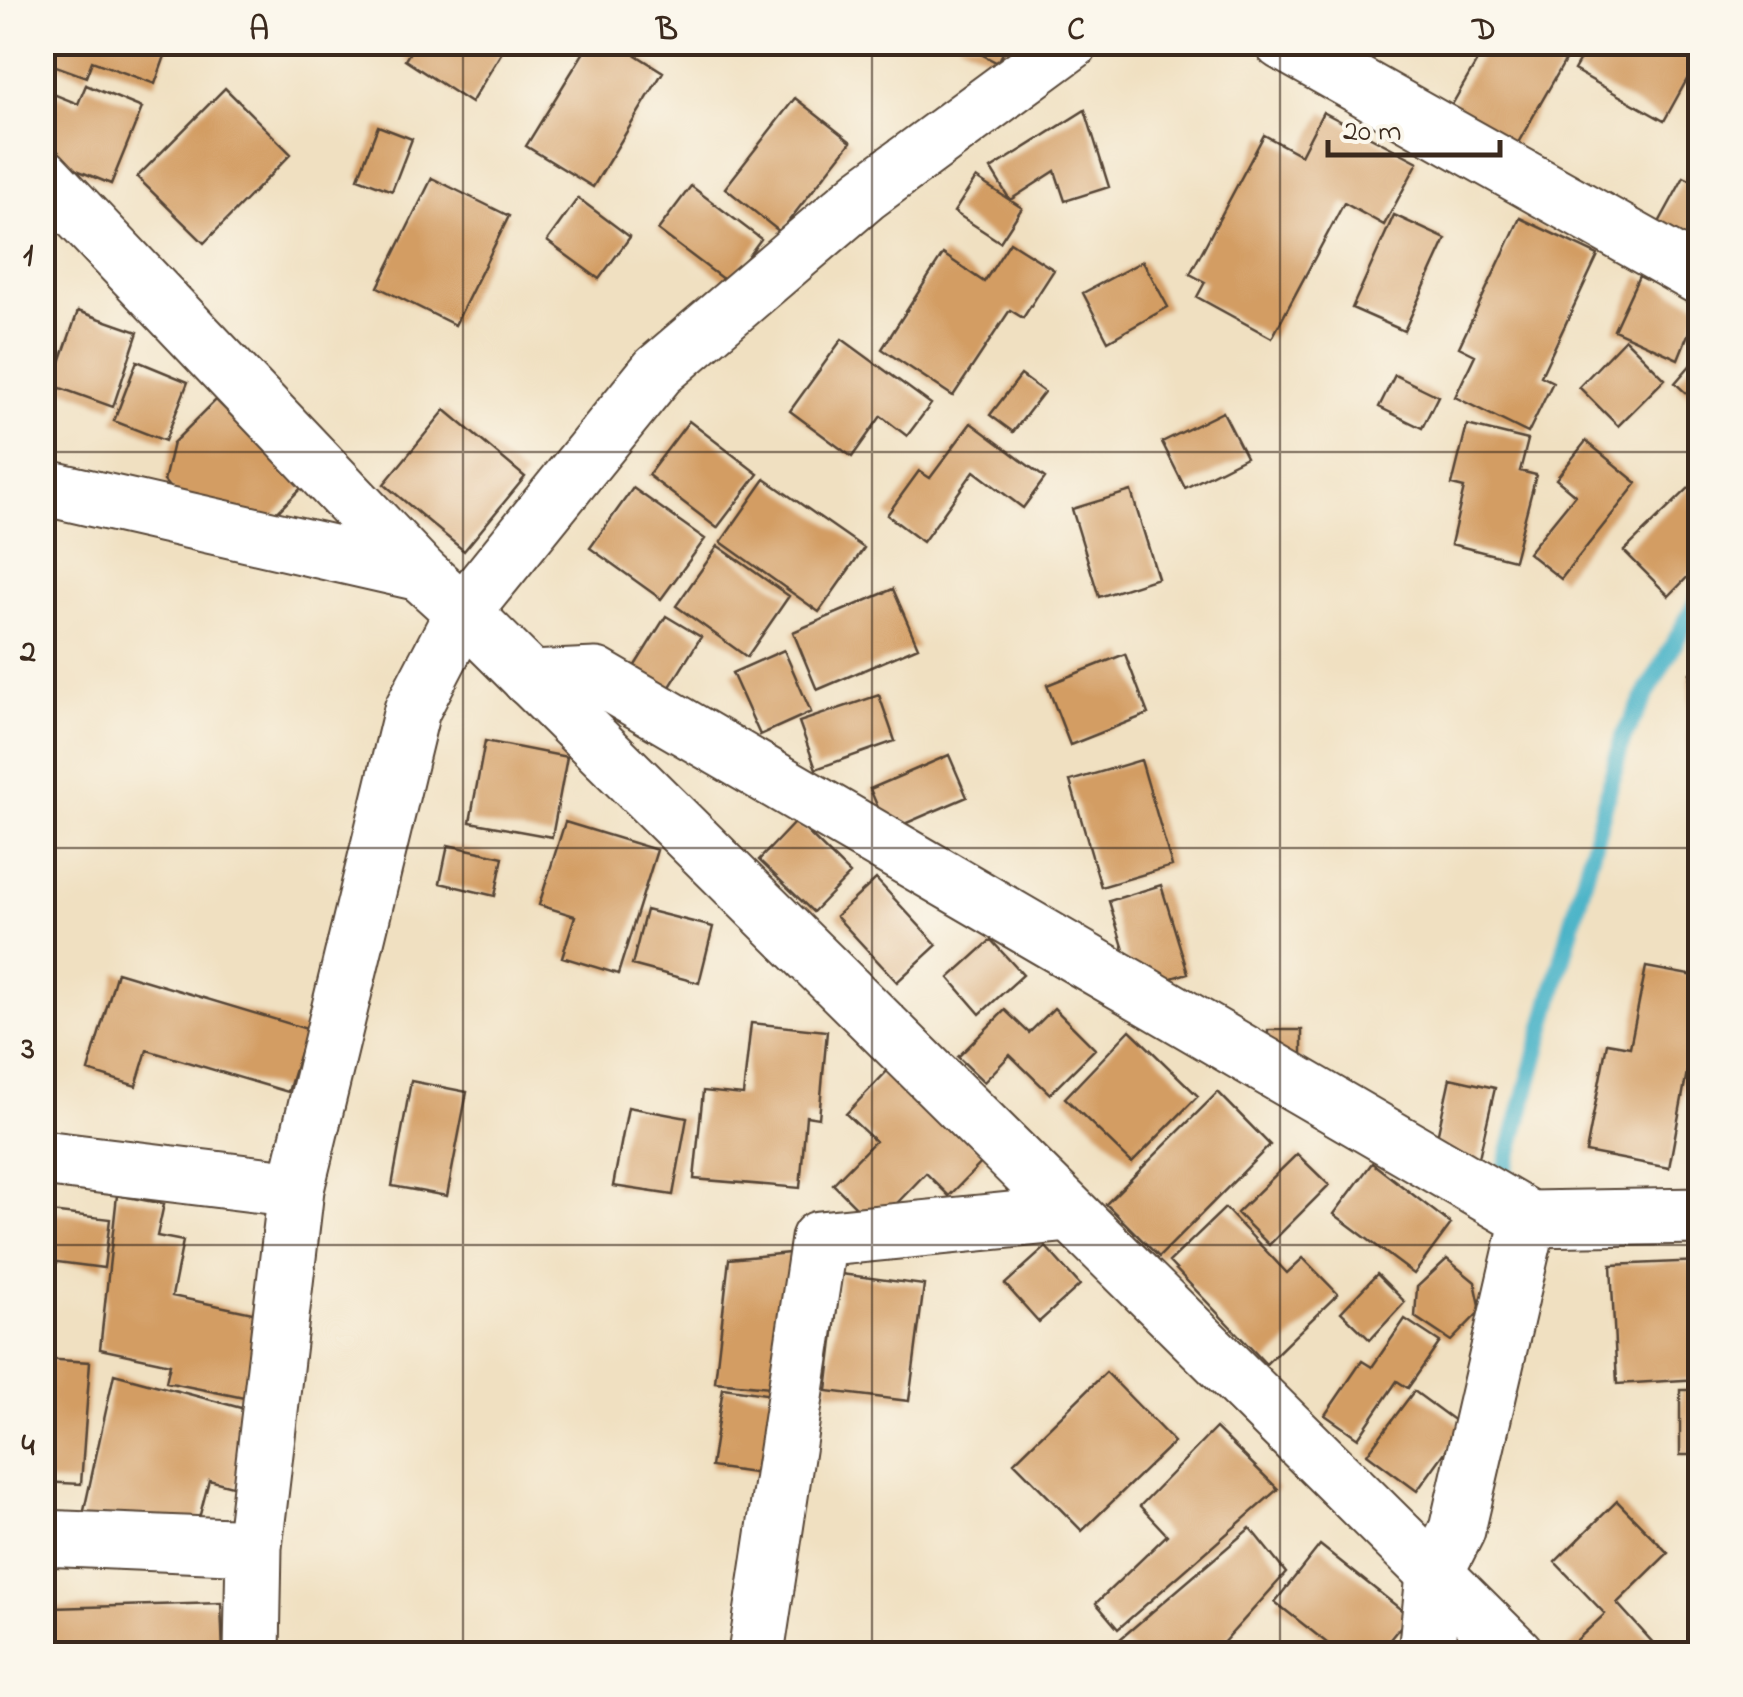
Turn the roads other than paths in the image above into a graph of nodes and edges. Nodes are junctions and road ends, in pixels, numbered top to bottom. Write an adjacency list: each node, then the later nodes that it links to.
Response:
1 (1071, 42): 7 (street)
2 (1282, 42): 4 (street)
3 (42, 176): 6 (street)
4 (1700, 277)
5 (42, 487): 6 (street)
6 (420, 574): 7 (street)
7 (463, 612): 8 (street); 10 (street)
8 (530, 678): 11 (street); 13 (street)
9 (42, 1158): 10 (street)
10 (296, 1189): 15 (street)
11 (1070, 1214): 16 (street); 18 (street)
12 (1700, 1216): 13 (street)
13 (1529, 1220): 16 (street)
14 (42, 1538): 15 (street)
15 (254, 1547): 17 (street)
16 (1434, 1575): 19 (street); 20 (street)
17 (252, 1654)
18 (756, 1654)
19 (1426, 1654)
20 (1516, 1654)

